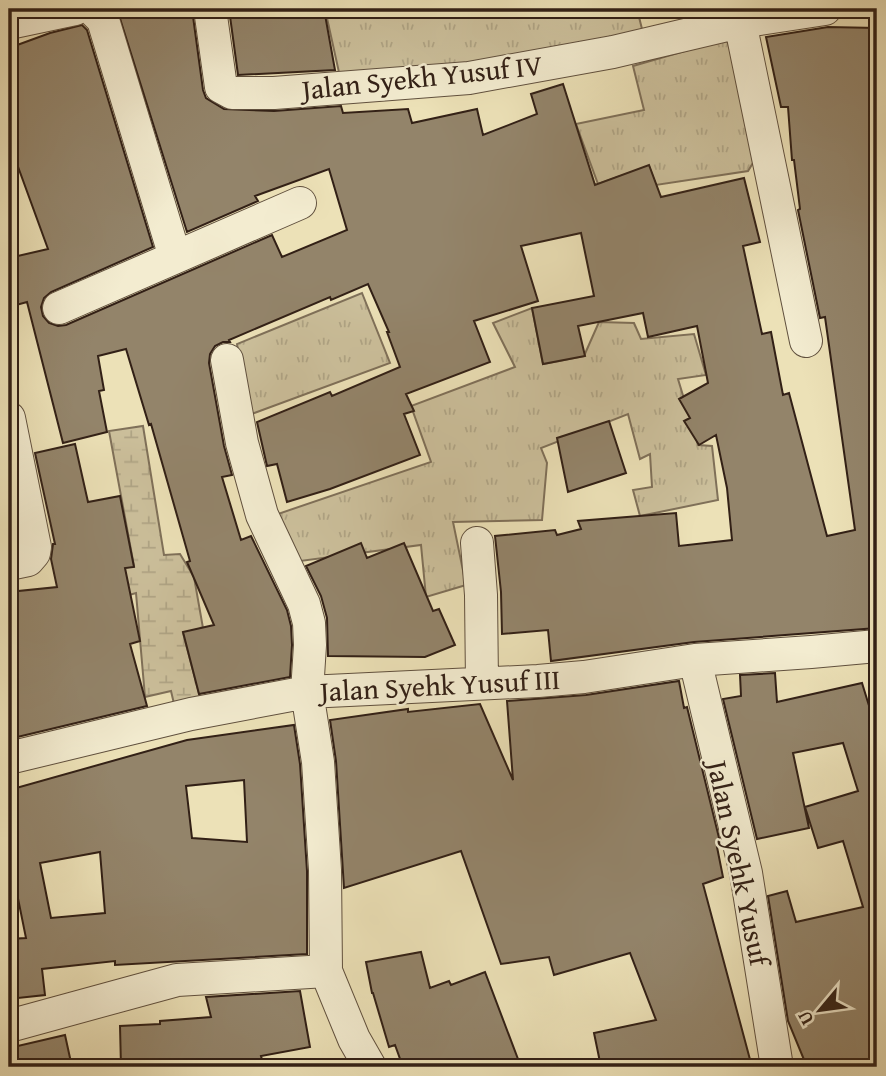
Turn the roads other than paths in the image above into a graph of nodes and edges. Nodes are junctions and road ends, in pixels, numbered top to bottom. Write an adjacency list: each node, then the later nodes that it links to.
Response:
1 (75, 9): 6 (street)
2 (92, 9): 8 (street)
3 (210, 9): 5 (street, Jalan Syekh Yusuf IV)
4 (825, 9): 5 (street, Jalan Syekh Yusuf IV)
5 (740, 22): 10 (street)
6 (9, 23)
7 (300, 203): 8 (street)
8 (175, 257): 9 (street)
9 (59, 307)
10 (806, 341)
11 (227, 360): 18 (street)
12 (9, 418): 14 (street)
13 (477, 543): 17 (street)
14 (9, 564)
15 (877, 646): 16 (street, Jalan Syehk Yusuf III)
16 (695, 660): 17 (street, Jalan Syehk Yusuf III); 23 (street, Jalan Syehk Yusuf)
17 (482, 684): 18 (street, Jalan Syehk Yusuf III)
18 (307, 692): 19 (street, Jalan Syehk Yusuf III); 20 (street)
19 (9, 758)
20 (326, 971): 21 (street); 22 (street)
21 (9, 1026)
22 (370, 1067)
23 (776, 1067)

